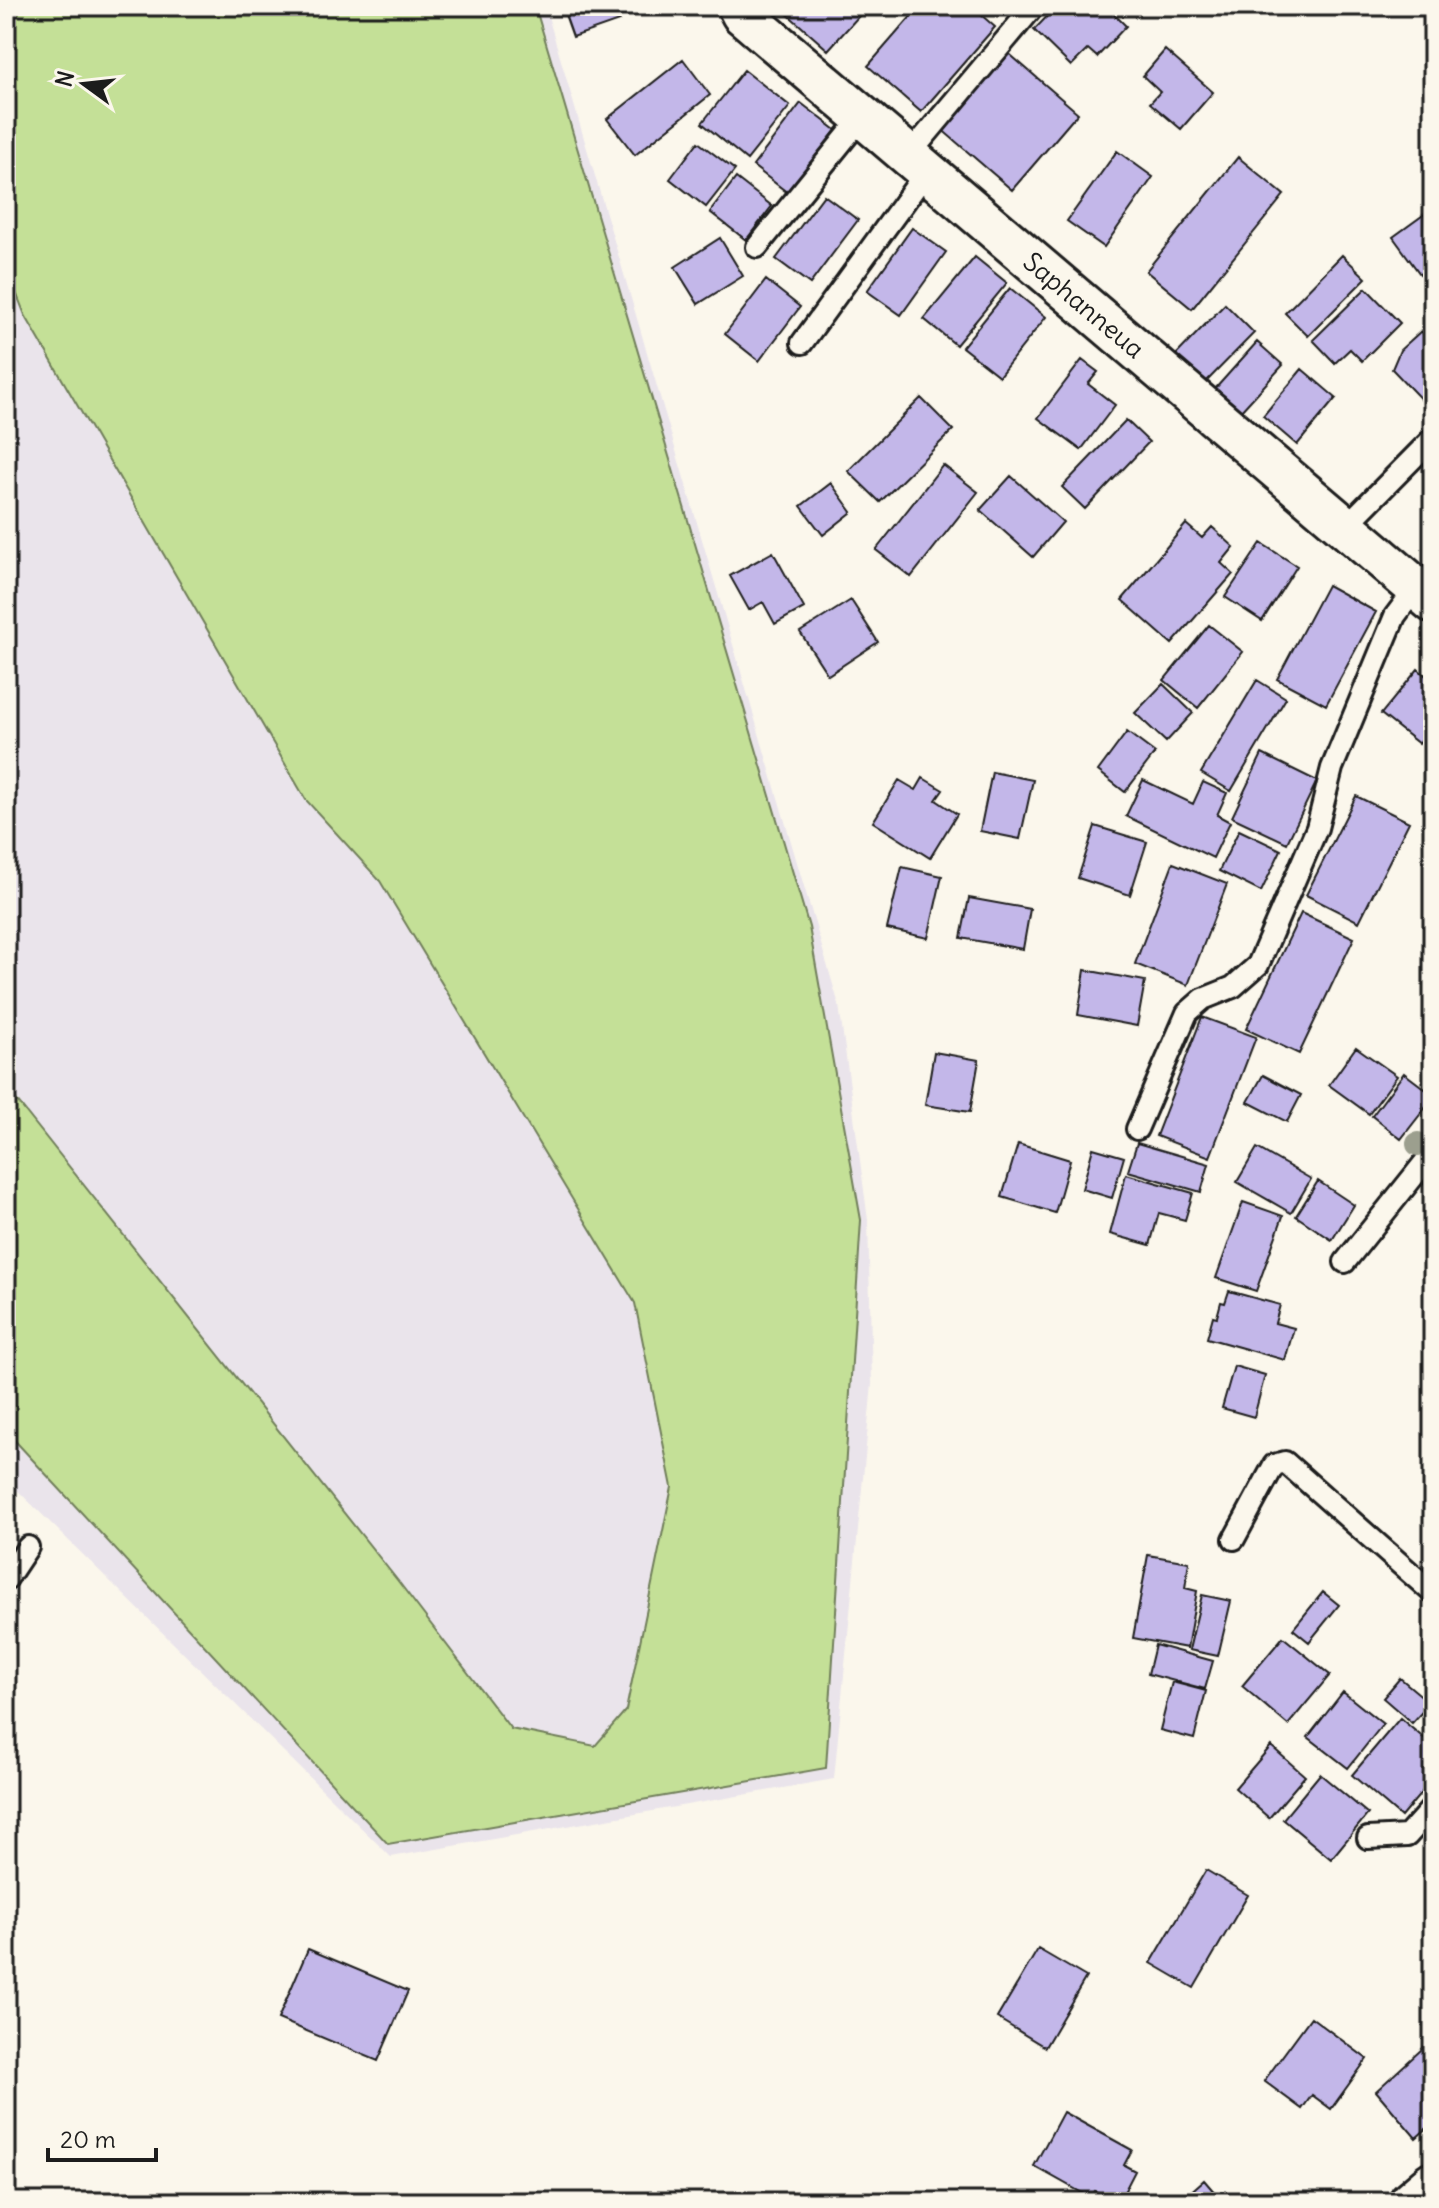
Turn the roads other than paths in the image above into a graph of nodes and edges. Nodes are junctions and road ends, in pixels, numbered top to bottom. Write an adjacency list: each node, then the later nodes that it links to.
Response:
1 (738, 6): 3 (street, Saphanneua)
2 (1034, 6): 4 (lane)
3 (863, 116): 4 (street, Saphanneua); 5 (lane)
4 (918, 163): 6 (lane); 8 (street, Saphanneua)
5 (757, 247)
6 (802, 343)
7 (1433, 438): 8 (lane)
8 (1345, 527): 9 (street, Saphanneua)
9 (1424, 595): 10 (lane)
10 (1137, 1129)
11 (1433, 1152): 12 (lane)
12 (1345, 1262)
13 (1234, 1539): 16 (lane)
14 (28, 1547): 15 (lane)
15 (6, 1580)
16 (1433, 1593)
17 (1433, 1807): 18 (lane)
18 (1368, 1838)

